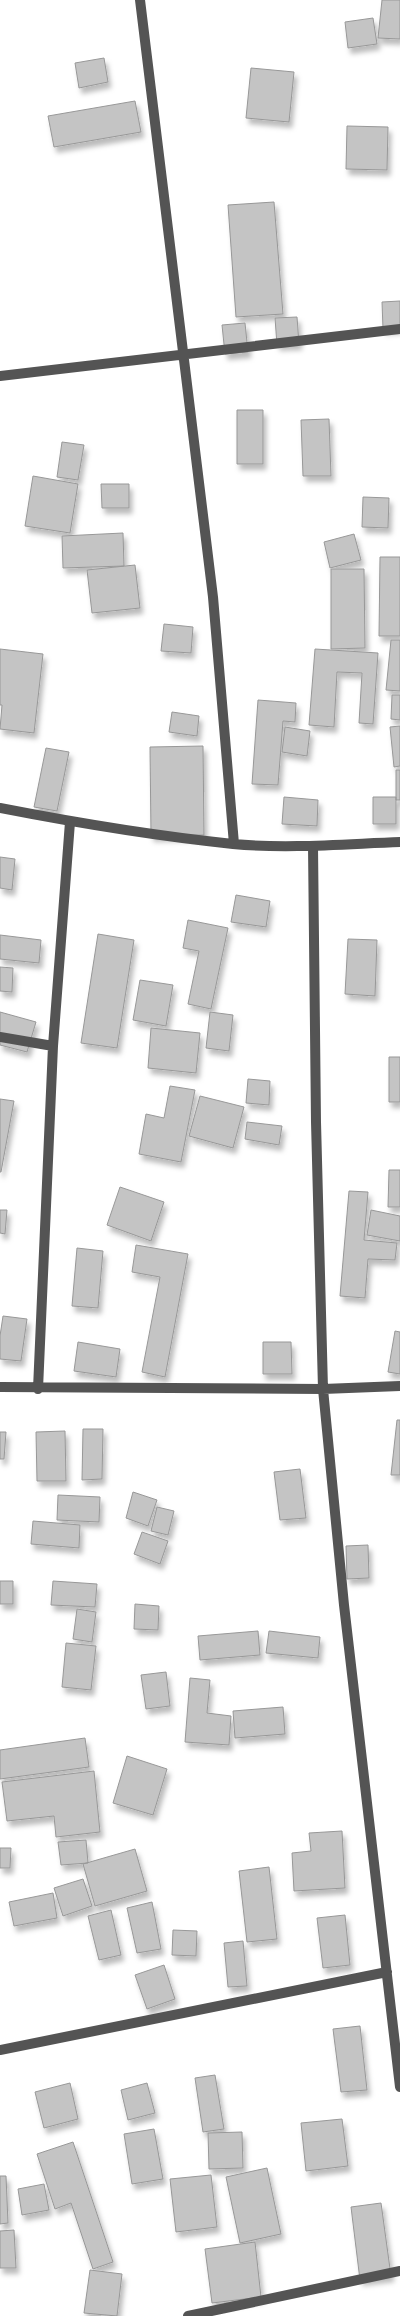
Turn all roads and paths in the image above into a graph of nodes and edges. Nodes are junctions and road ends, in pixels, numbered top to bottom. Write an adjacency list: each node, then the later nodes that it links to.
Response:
1 (140, 0): 3 (street)
2 (400, 329): 3 (street)
3 (182, 356): 4 (street); 8 (street)
4 (0, 376)
5 (0, 808): 6 (street)
6 (70, 822): 8 (street); 11 (street)
7 (400, 842): 9 (street)
8 (234, 844): 9 (street)
9 (314, 846): 15 (street)
10 (0, 1037): 11 (street)
11 (53, 1046): 14 (street)
12 (400, 1386): 15 (street)
13 (0, 1387): 14 (street)
14 (38, 1389): 15 (street)
15 (323, 1389): 16 (street)
16 (387, 1972): 17 (street); 18 (street)
17 (0, 2050)
18 (400, 2087)
19 (400, 2271): 20 (street)
20 (188, 2316)

